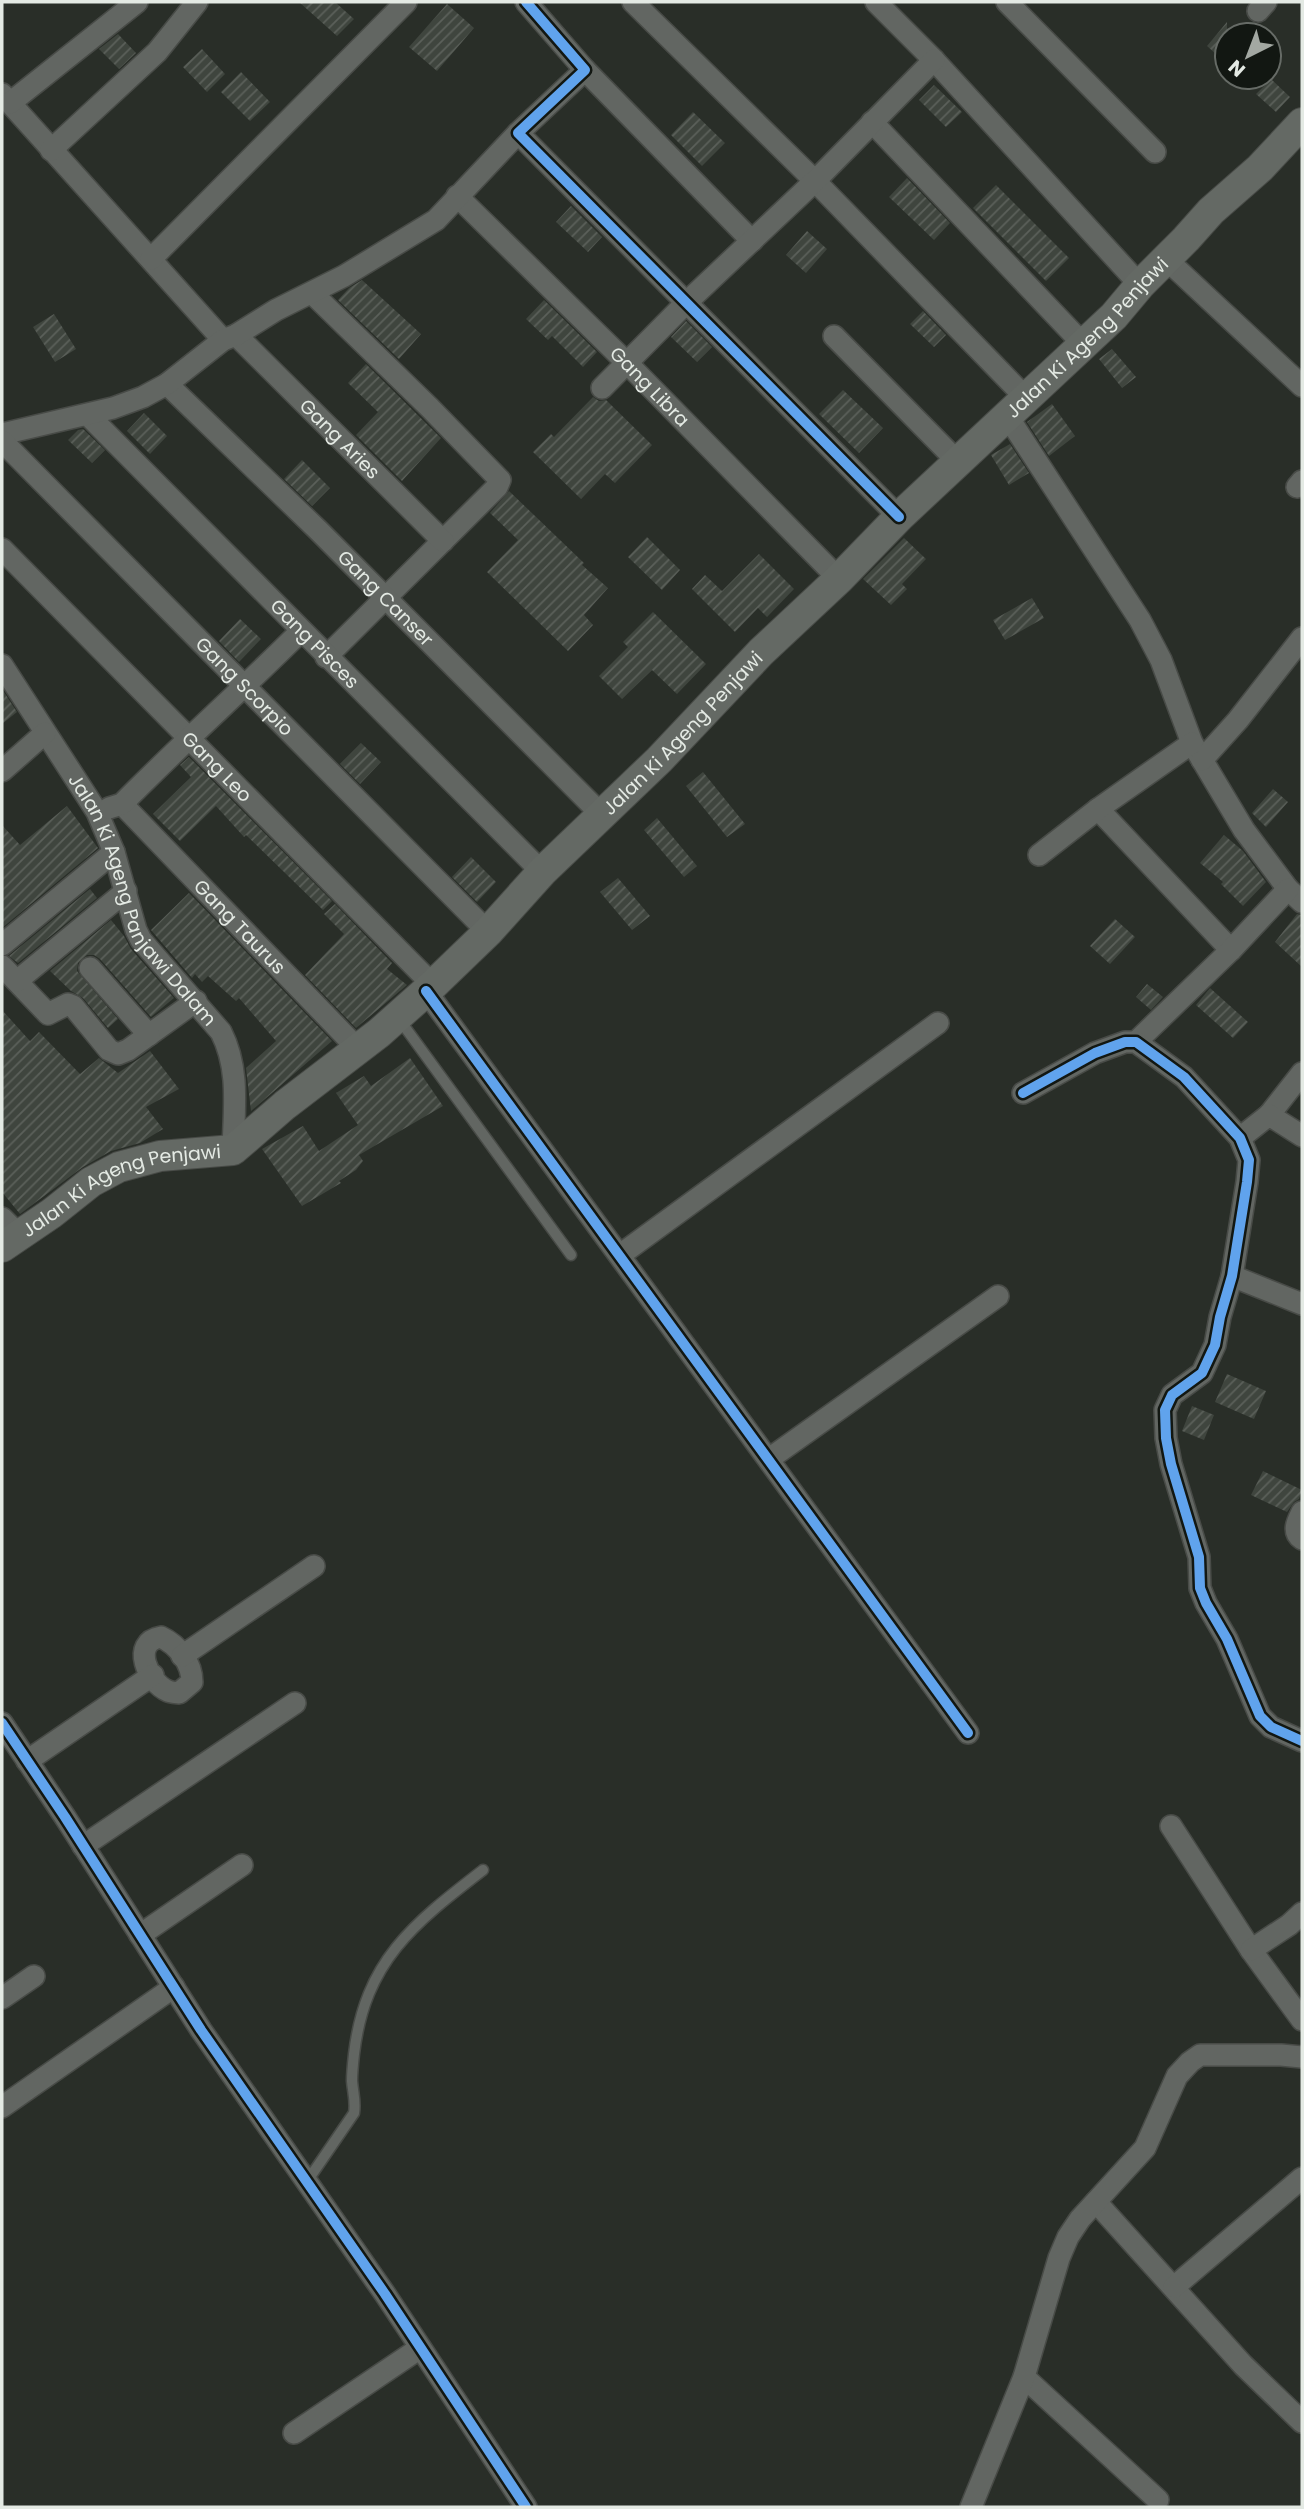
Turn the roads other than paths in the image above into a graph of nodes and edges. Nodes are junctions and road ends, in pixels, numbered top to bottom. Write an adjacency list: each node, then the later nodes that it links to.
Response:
1 (138, 2): 10 (street)
2 (197, 2): 14 (street)
3 (405, 2): 19 (street)
4 (633, 2): 16 (street)
5 (1007, 2): 15 (street)
6 (531, 3): 9 (street)
7 (889, 6): 8 (street)
8 (934, 60): 11 (street); 20 (street)
9 (585, 70): 13 (street); 18 (street)
10 (6, 98): 14 (street, Gang Aries)
11 (872, 122): 16 (street); 25 (street)
12 (1302, 123): 20 (main road, Jalan Ki Ageng Penjawi)
13 (518, 133): 17 (street); 22 (street)
14 (51, 150): 19 (street, Gang Aries)
15 (1155, 152)
16 (815, 181): 18 (street); 30 (street)
17 (457, 196): 21 (street); 26 (street, Gang Libra)
18 (752, 241): 22 (street)
19 (151, 259): 24 (street, Gang Aries)
20 (1153, 272): 25 (main road, Jalan Ki Ageng Penjawi); 28 (street)
21 (312, 293): 24 (street); 36 (street)
22 (687, 302): 26 (street); 35 (street)
23 (834, 337): 34 (street)
24 (230, 338): 27 (street); 36 (street, Gang Aries)
25 (1083, 344): 30 (main road, Jalan Ki Ageng Penjawi)
26 (627, 363): 29 (street); 38 (street, Gang Libra)
27 (167, 384): 31 (street); 39 (street, Gang Canser)
28 (1302, 386)
29 (602, 388)
30 (1018, 408): 34 (main road, Jalan Ki Ageng Penjawi); 47 (street)
31 (88, 415): 32 (street); 40 (street, Gang Pisces)
32 (2, 434)
33 (2, 441): 44 (street, Gang Scorpio)
34 (957, 462): 35 (main road, Jalan Ki Ageng Penjawi)
35 (899, 517): 38 (main road, Jalan Ki Ageng Penjawi)
36 (443, 541): 39 (street)
37 (2, 549): 46 (street, Gang Leo)
38 (839, 579): 52 (main road, Jalan Ki Ageng Penjawi)
39 (385, 599): 42 (street); 52 (street, Gang Canser)
40 (301, 631): 42 (street, Gang Pisces); 44 (street)
41 (1302, 638): 47 (street)
42 (326, 657): 55 (street, Gang Pisces)
43 (2, 664): 45 (street, Jalan Ki Ageng Panjawi Dalam)
44 (246, 687): 46 (street); 58 (street, Gang Scorpio)
45 (45, 733): 48 (street); 51 (street, Jalan Ki Ageng Panjawi Dalam)
46 (188, 737): 49 (street); 63 (street, Gang Leo)
47 (1197, 751): 50 (street); 57 (street)
48 (2, 771)
49 (122, 804): 51 (street); 69 (street, Gang Taurus)
50 (1098, 809): 54 (street); 60 (street)
51 (97, 812): 53 (street, Jalan Ki Ageng Panjawi Dalam)
52 (602, 815): 55 (main road, Jalan Ki Ageng Penjawi)
53 (114, 852): 56 (street, Jalan Ki Ageng Panjawi Dalam); 59 (street)
54 (1039, 855)
55 (542, 872): 58 (main road, Jalan Ki Ageng Penjawi)
56 (127, 891): 62 (street); 64 (street, Jalan Ki Ageng Panjawi Dalam)
57 (1295, 895): 60 (street)
58 (488, 932): 63 (main road, Jalan Ki Ageng Penjawi)
59 (2, 945)
60 (1231, 950): 68 (street)
61 (90, 968): 67 (street)
62 (9, 974): 67 (street)
63 (429, 988): 65 (main road, Jalan Ki Ageng Penjawi); 78 (street, Gang Leo)
64 (196, 1001): 67 (street); 75 (street, Jalan Ki Ageng Panjawi Dalam)
65 (397, 1016): 69 (main road, Jalan Ki Ageng Penjawi); 77 (lane)
66 (938, 1023): 78 (street)
67 (149, 1035)
68 (1136, 1042): 71 (street); 74 (street)
69 (358, 1049): 75 (main road, Jalan Ki Ageng Penjawi)
70 (1302, 1073): 72 (street)
71 (1023, 1093)
72 (1269, 1115): 73 (street); 74 (street)
73 (1302, 1136)
74 (1240, 1138): 79 (street)
75 (233, 1150): 76 (main road, Jalan Ki Ageng Penjawi)
76 (8, 1233)
77 (571, 1255)
78 (620, 1255): 82 (street, Gang Leo)
79 (1232, 1276): 81 (street); 91 (street)
80 (998, 1296): 82 (street)
81 (1302, 1304)
82 (769, 1459): 90 (street, Gang Leo)
83 (1302, 1512): 84 (street)
84 (1302, 1539)
85 (314, 1566): 86 (street)
86 (182, 1656): 87 (street); 87 (street)
87 (153, 1675): 92 (street)
88 (295, 1703): 94 (street)
89 (2, 1723): 92 (street)
90 (968, 1733)
91 (1302, 1741)
92 (27, 1761): 94 (street)
93 (1171, 1826): 99 (street)
94 (83, 1846): 98 (street)
95 (242, 1865): 98 (street)
96 (483, 1870): 107 (lane)
97 (1302, 1913): 99 (street)
98 (140, 1935): 101 (street)
99 (1251, 1950): 103 (street)
100 (34, 1976): 102 (street)
101 (174, 1987): 105 (street); 107 (street)
102 (2, 1998)
103 (1302, 2020)
104 (1302, 2057): 108 (street)
105 (2, 2107)
106 (1302, 2178): 109 (street)
107 (306, 2183): 110 (street)
108 (1096, 2202): 109 (street); 111 (street)
109 (1174, 2287): 112 (street)
110 (420, 2348): 113 (street); 115 (street)
111 (1024, 2377): 114 (street); 116 (street)
112 (1302, 2423)
113 (294, 2433)
114 (1158, 2500)
115 (526, 2507)
116 (971, 2507)

